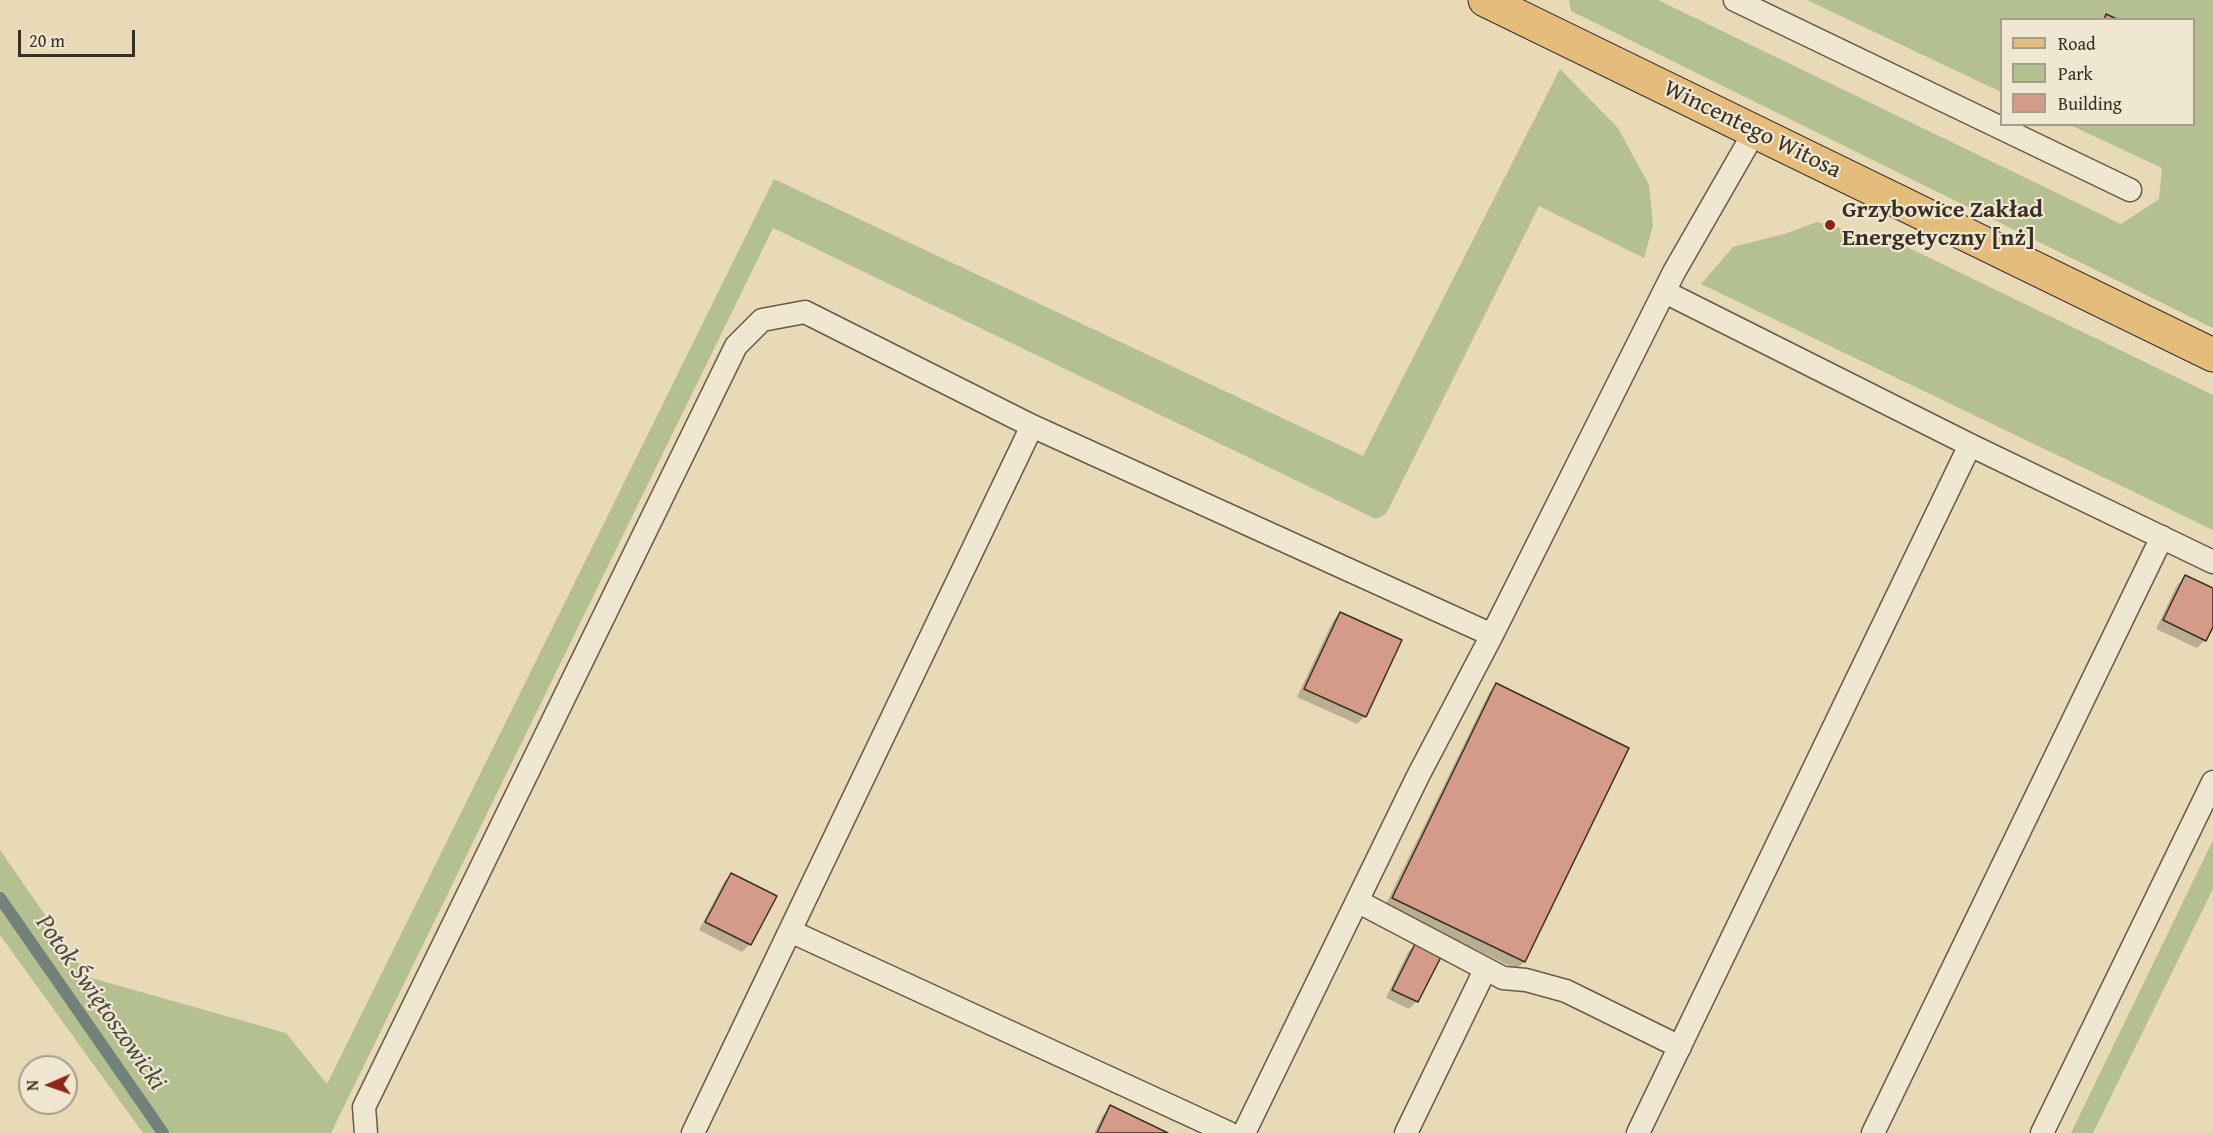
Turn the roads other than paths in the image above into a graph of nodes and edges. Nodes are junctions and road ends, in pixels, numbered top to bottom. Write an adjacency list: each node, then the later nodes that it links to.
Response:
1 (1485, 0): 3 (main road, Wincentego Witosa)
2 (1735, 0): 5 (lane)
3 (1526, 9): 4 (main road, Wincentego Witosa)
4 (1755, 131): 6 (lane); 7 (main road, Wincentego Witosa)
5 (2130, 190)
6 (1665, 292): 9 (lane); 12 (lane)
7 (2213, 355)
8 (1032, 426): 12 (lane); 15 (lane); 18 (lane)
9 (1970, 445): 10 (lane); 17 (lane)
10 (2162, 537): 11 (lane); 24 (lane)
11 (2213, 562)
12 (1492, 635): 14 (lane)
13 (2213, 782): 25 (lane)
14 (1357, 902): 16 (lane); 21 (lane)
15 (790, 931): 19 (lane); 20 (lane)
16 (1485, 970): 17 (lane); 22 (lane)
17 (1680, 1047): 23 (lane)
18 (366, 1133)
19 (693, 1133)
20 (1229, 1133)
21 (1244, 1133)
22 (1406, 1133)
23 (1638, 1133)
24 (1873, 1133)
25 (2042, 1133)

